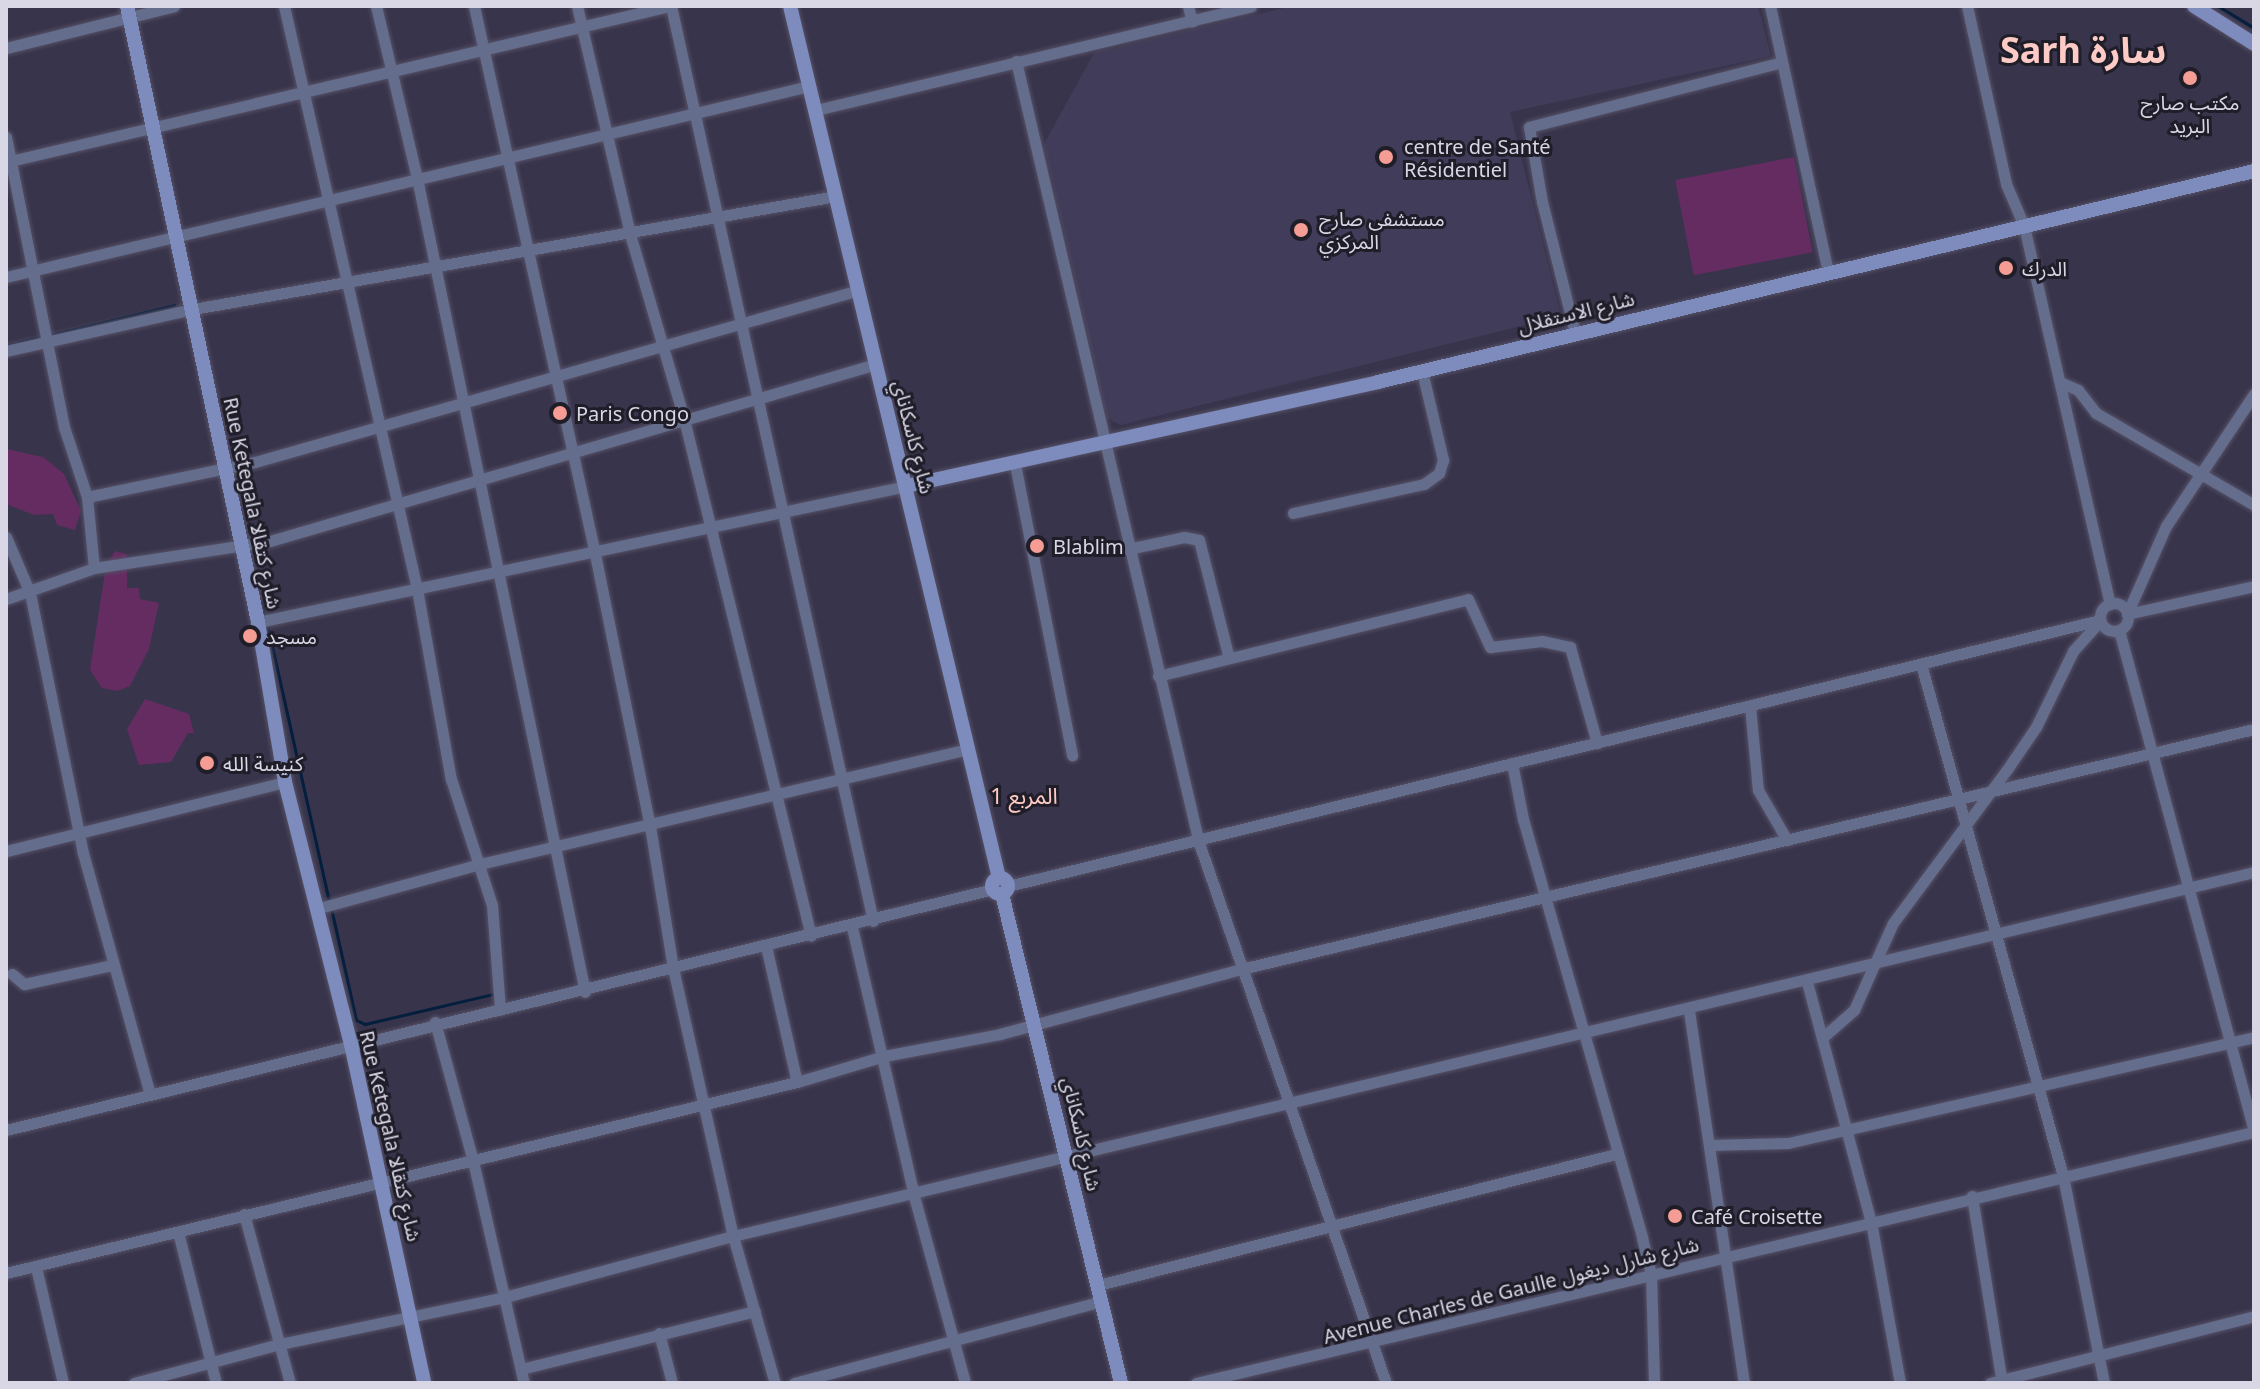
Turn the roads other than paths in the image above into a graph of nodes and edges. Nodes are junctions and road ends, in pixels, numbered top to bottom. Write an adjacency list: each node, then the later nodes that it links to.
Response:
1 (174, 6): 13 (street)
2 (284, 6): 23 (street)
3 (376, 6): 21 (street)
4 (474, 6): 18 (street)
5 (577, 6): 15 (street)
6 (670, 6): 15 (street); 25 (street)
7 (790, 6): 22 (street, شارع كاسكاناي)
8 (1188, 6): 14 (street)
9 (1251, 6): 14 (street)
10 (1770, 6): 20 (street)
11 (1967, 6): 36 (street)
12 (2194, 6): 16 (street)
13 (128, 12): 17 (street); 26 (street, Rue Ketegala شارع كتقالا)
14 (1192, 22): 19 (street)
15 (583, 26): 18 (street); 27 (street)
16 (2254, 44)
17 (6, 48)
18 (484, 49): 21 (street); 29 (street)
19 (1016, 61): 24 (street); 61 (street)
20 (1782, 62): 42 (street); 48 (street)
21 (392, 71): 23 (street); 32 (street)
22 (809, 86): 24 (street, شارع كاسكاناي); 25 (street)
23 (305, 90): 26 (street); 34 (street)
24 (816, 110): 33 (street, شارع كاسكاناي)
25 (695, 112): 27 (street); 35 (street)
26 (153, 126): 30 (street); 38 (street, Rue Ketegala شارع كتقالا)
27 (606, 133): 29 (street); 37 (street)
28 (6, 137): 30 (street)
29 (506, 157): 32 (street); 39 (street)
30 (9, 162): 40 (street)
31 (2254, 171): 36 (street, شارع الاستقلال)
32 (417, 178): 34 (street); 41 (street)
33 (836, 196): 35 (street); 45 (street, شارع كاسكاناي)
34 (329, 197): 38 (street); 44 (street)
35 (720, 217): 37 (street); 47 (street)
36 (2024, 226): 42 (street, شارع الاستقلال); 55 (street)
37 (630, 234): 39 (street); 50 (street)
38 (178, 236): 40 (street); 46 (street, Rue Ketegala شارع كتقالا)
39 (529, 253): 41 (street); 54 (street)
40 (36, 269): 43 (street); 49 (street)
41 (435, 269): 44 (street); 58 (street)
42 (1828, 271): 48 (street, شارع الاستقلال)
43 (6, 277)
44 (350, 283): 46 (street); 60 (street)
45 (859, 290): 47 (street); 52 (street, شارع كاسكاناي)
46 (193, 309): 49 (street); 64 (street, Rue Ketegala شارع كتقالا)
47 (741, 322): 50 (street); 57 (street)
48 (1575, 333): 53 (street, شارع الاستقلال)
49 (49, 342): 51 (street); 68 (street)
50 (663, 345): 54 (street); 59 (street)
51 (6, 351)
52 (876, 364): 57 (street); 67 (street, شارع كاسكاناي)
53 (1422, 371): 61 (street, شارع الاستقلال); 72 (street)
54 (557, 374): 58 (street); 62 (street)
55 (2060, 382): 65 (street); 84 (street)
56 (2254, 394): 65 (street)
57 (757, 401): 59 (street); 71 (street)
58 (460, 404): 60 (street); 66 (street)
59 (684, 419): 62 (street); 73 (street)
60 (377, 427): 64 (street); 69 (street)
61 (1105, 446): 63 (street, شارع الاستقلال); 77 (street)
62 (573, 452): 66 (street); 76 (street)
63 (1015, 464): 67 (street, شارع الاستقلال); 97 (street)
64 (222, 469): 68 (street); 75 (street, Rue Ketegala شارع كتقالا)
65 (2201, 470): 70 (street); 85 (street)
66 (479, 480): 69 (street); 79 (street)
67 (906, 486): 71 (street); 95 (street, شارع كاسكاناي)
68 (87, 497): 78 (street)
69 (396, 502): 75 (street); 81 (street)
70 (2254, 505)
71 (782, 509): 73 (street); 99 (street)
72 (1293, 513)
73 (708, 526): 76 (street); 102 (street)
74 (6, 537): 82 (street)
75 (241, 548): 78 (street); 87 (street, Rue Ketegala شارع كتقالا)
76 (594, 549): 79 (street); 104 (street)
77 (1128, 549): 89 (street); 91 (street)
78 (94, 568): 82 (street)
79 (498, 574): 81 (street); 109 (street)
80 (2254, 586): 85 (street)
81 (417, 589): 87 (street); 111 (street)
82 (30, 593): 83 (street); 106 (street)
83 (6, 599)
84 (2110, 604): 85 (street); 86 (street)
85 (2127, 614): 88 (street)
86 (2100, 620): 88 (street); 90 (street); 101 (street)
87 (258, 622): 100 (street, Rue Ketegala شارع كتقالا)
88 (2119, 630): 96 (street)
89 (1228, 655): 91 (street); 94 (street)
90 (1921, 664): 92 (street); 103 (street)
91 (1158, 676): 108 (street)
92 (1750, 706): 94 (street); 107 (street)
93 (2254, 729): 96 (street)
94 (1597, 743): 98 (street)
95 (968, 749): 99 (street); 113 (street, شارع كاسكاناي)
96 (2150, 754): 101 (street); 114 (street)
97 (1072, 755)
98 (1512, 763): 108 (street); 115 (street)
99 (842, 778): 102 (street); 117 (street)
100 (285, 782): 106 (street); 116 (street, Rue Ketegala شارع كتقالا)
101 (1995, 787): 103 (street); 105 (street)
102 (774, 796): 104 (street); 119 (street)
103 (1956, 797): 105 (street); 107 (street)
104 (650, 826): 109 (street); 124 (street)
105 (1965, 830): 120 (street); 123 (street)
106 (78, 833): 110 (street); 122 (street)
107 (1787, 840): 115 (street)
108 (1199, 843): 113 (street); 125 (street)
109 (555, 848): 111 (street); 128 (street)
110 (6, 851)
111 (480, 864): 116 (street); 129 (street)
112 (2254, 872): 114 (street)
113 (1000, 887): 117 (street); 132 (street, شارع كاسكاناي)
114 (2189, 888): 120 (street); 137 (street)
115 (1546, 901): 125 (street); 133 (street)
116 (319, 908): 136 (street, Rue Ketegala شارع كتقالا)
117 (873, 921): 118 (street)
118 (852, 927): 119 (street); 138 (street)
119 (811, 936): 121 (street)
120 (1997, 938): 123 (street); 140 (street)
121 (766, 946): 124 (street); 139 (street)
122 (113, 965): 126 (street); 141 (street)
123 (1873, 965): 127 (street); 135 (street)
124 (673, 968): 128 (street); 142 (street)
125 (1241, 969): 132 (street); 143 (street)
126 (12, 974)
127 (1807, 982): 130 (street); 135 (street)
128 (585, 992): 129 (street)
129 (500, 1010): 131 (street)
130 (1689, 1011): 133 (street); 147 (street)
131 (435, 1022): 136 (street); 150 (street)
132 (1035, 1024): 138 (street); 149 (street, شارع كاسكاناي)
133 (1588, 1034): 143 (street); 148 (street)
134 (2254, 1037): 137 (street)
135 (1822, 1038): 144 (street)
136 (351, 1044): 141 (street); 152 (street, Rue Ketegala شارع كتقالا)
137 (2231, 1044): 140 (street); 146 (street)
138 (884, 1056): 139 (street); 153 (street)
139 (797, 1082): 142 (street)
140 (2038, 1084): 144 (street); 151 (street)
141 (149, 1091): 145 (street)
142 (702, 1103): 150 (street); 159 (street)
143 (1288, 1104): 149 (street); 157 (street)
144 (1845, 1127): 147 (street); 156 (street)
145 (6, 1130)
146 (2254, 1132): 151 (street, Avenue Charles de Gaulle شارع شارل ديغول)
147 (1709, 1145): 160 (street)
148 (1616, 1154): 157 (street); 163 (street)
149 (1066, 1157): 153 (street); 164 (street, شارع كاسكاناي)
150 (473, 1161): 152 (street); 165 (street)
151 (2063, 1176): 154 (street, Avenue Charles de Gaulle شارع شارل ديغول); 174 (street)
152 (382, 1184): 155 (street); 169 (street, Rue Ketegala شارع كتقالا)
153 (914, 1196): 159 (street); 171 (street)
154 (1972, 1196): 156 (street, Avenue Charles de Gaulle شارع شارل ديغول); 177 (street)
155 (244, 1214): 158 (street); 173 (street)
156 (1871, 1222): 160 (street, Avenue Charles de Gaulle شارع شارل ديغول); 193 (street)
157 (1332, 1224): 164 (street); 172 (street)
158 (178, 1232): 161 (street); 175 (street)
159 (733, 1236): 165 (street); 167 (street)
160 (1724, 1258): 163 (street, Avenue Charles de Gaulle شارع شارل ديغول); 192 (street)
161 (36, 1267): 162 (street); 178 (street)
162 (6, 1273)
163 (1651, 1274): 172 (street, Avenue Charles de Gaulle شارع شارل ديغول); 191 (street)
164 (1098, 1285): 166 (street, شارع كاسكاناي)
165 (505, 1297): 169 (street); 176 (street)
166 (1102, 1301): 171 (street); 188 (street, شارع كاسكاناي)
167 (755, 1311): 170 (street); 185 (street)
168 (2254, 1316): 174 (street)
169 (410, 1318): 173 (street); 182 (street, Rue Ketegala شارع كتقالا)
170 (659, 1333): 176 (street); 184 (street)
171 (955, 1339): 186 (street); 187 (street)
172 (1374, 1342): 189 (street, Avenue Charles de Gaulle شارع شارل ديغول); 190 (street)
173 (280, 1344): 175 (street); 181 (street)
174 (2100, 1358): 177 (street); 194 (street)
175 (212, 1365): 179 (street); 180 (street)
176 (521, 1369): 183 (street)
177 (1998, 1382)
178 (63, 1383)
179 (134, 1383)
180 (216, 1383)
181 (290, 1383)
182 (424, 1383)
183 (524, 1383)
184 (672, 1383)
185 (775, 1383)
186 (794, 1383)
187 (965, 1383)
188 (1121, 1383)
189 (1196, 1383)
190 (1386, 1383)
191 (1654, 1383)
192 (1744, 1383)
193 (1900, 1383)
194 (2104, 1383)

